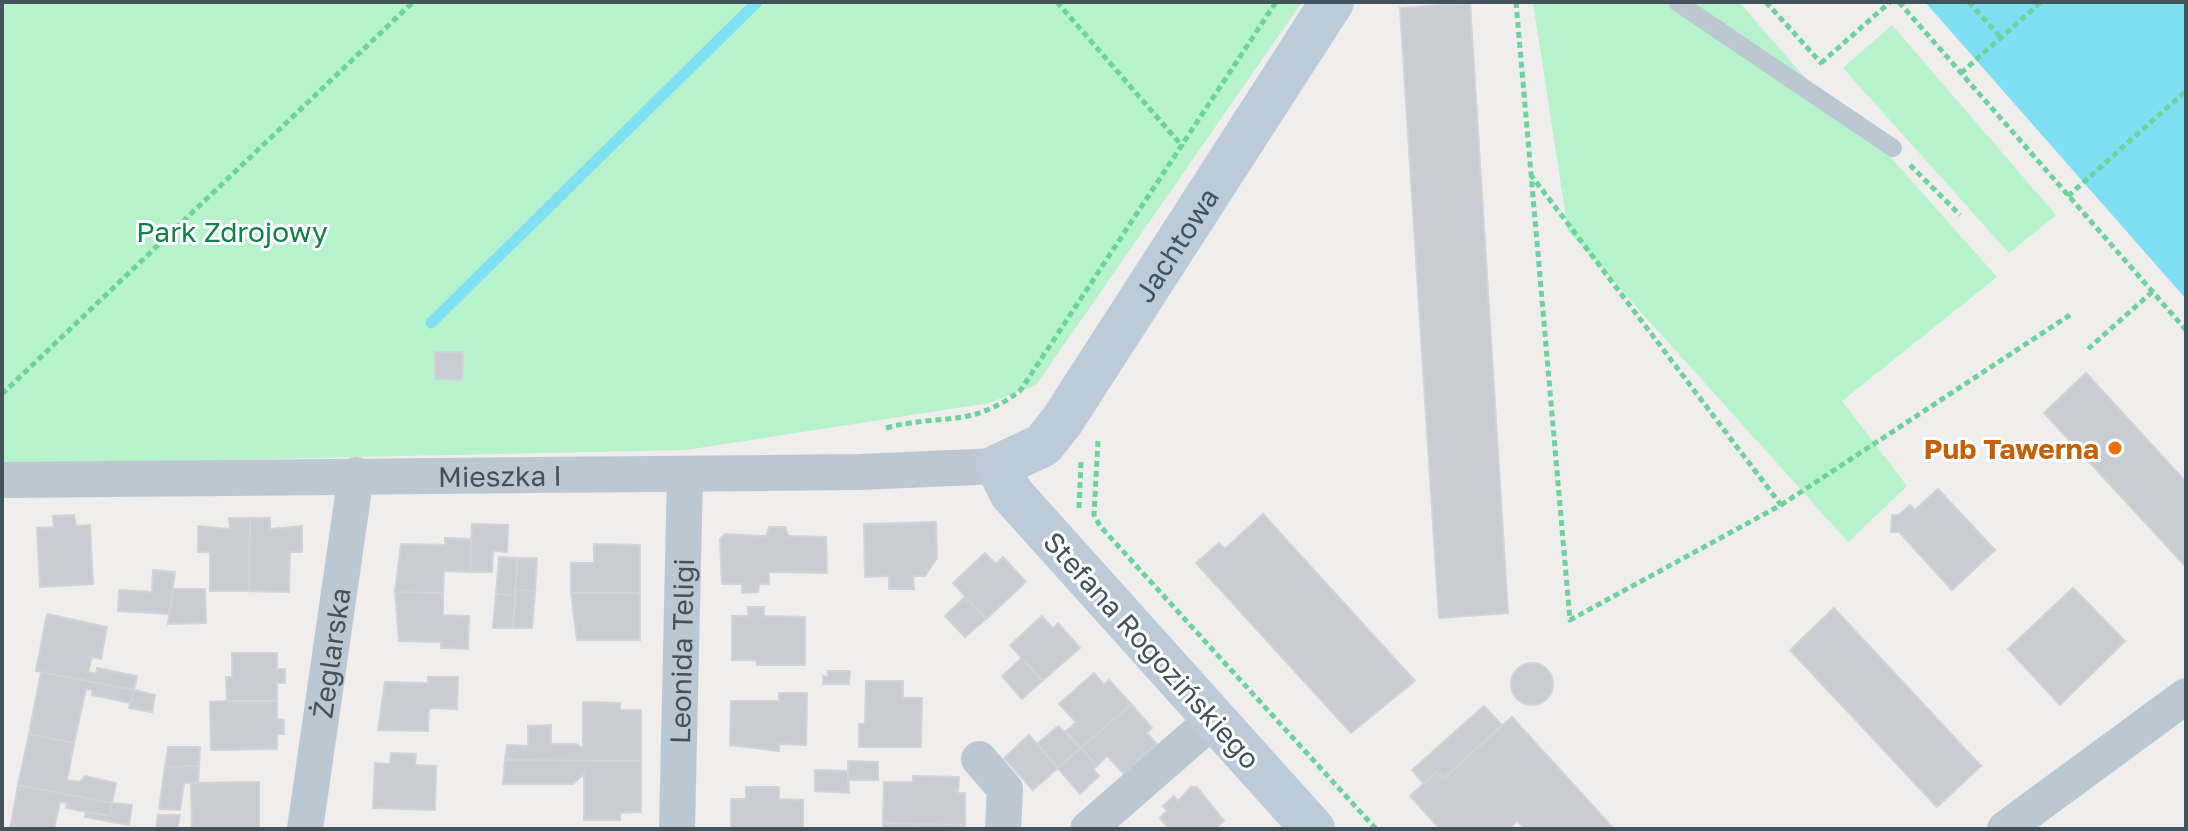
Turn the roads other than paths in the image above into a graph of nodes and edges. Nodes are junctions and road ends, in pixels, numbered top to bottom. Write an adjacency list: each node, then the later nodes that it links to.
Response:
1 (1332, 2): 4 (street, Jachtowa)
2 (1677, 2): 3 (lane)
3 (1893, 148)
4 (998, 466): 5 (street, Mieszka I); 9 (street, Stefana Rogozińskiego)
5 (685, 474): 6 (street, Mieszka I); 12 (street, Leonida Teligi)
6 (356, 475): 7 (street, Mieszka I); 11 (street, Żeglarska)
7 (2, 480)
8 (2186, 696): 16 (street)
9 (1214, 719): 14 (street); 15 (street, Stefana Rogozińskiego)
10 (979, 759): 13 (street)
11 (305, 829)
12 (677, 829)
13 (1003, 829)
14 (1088, 829)
15 (1313, 829)
16 (2005, 829)

